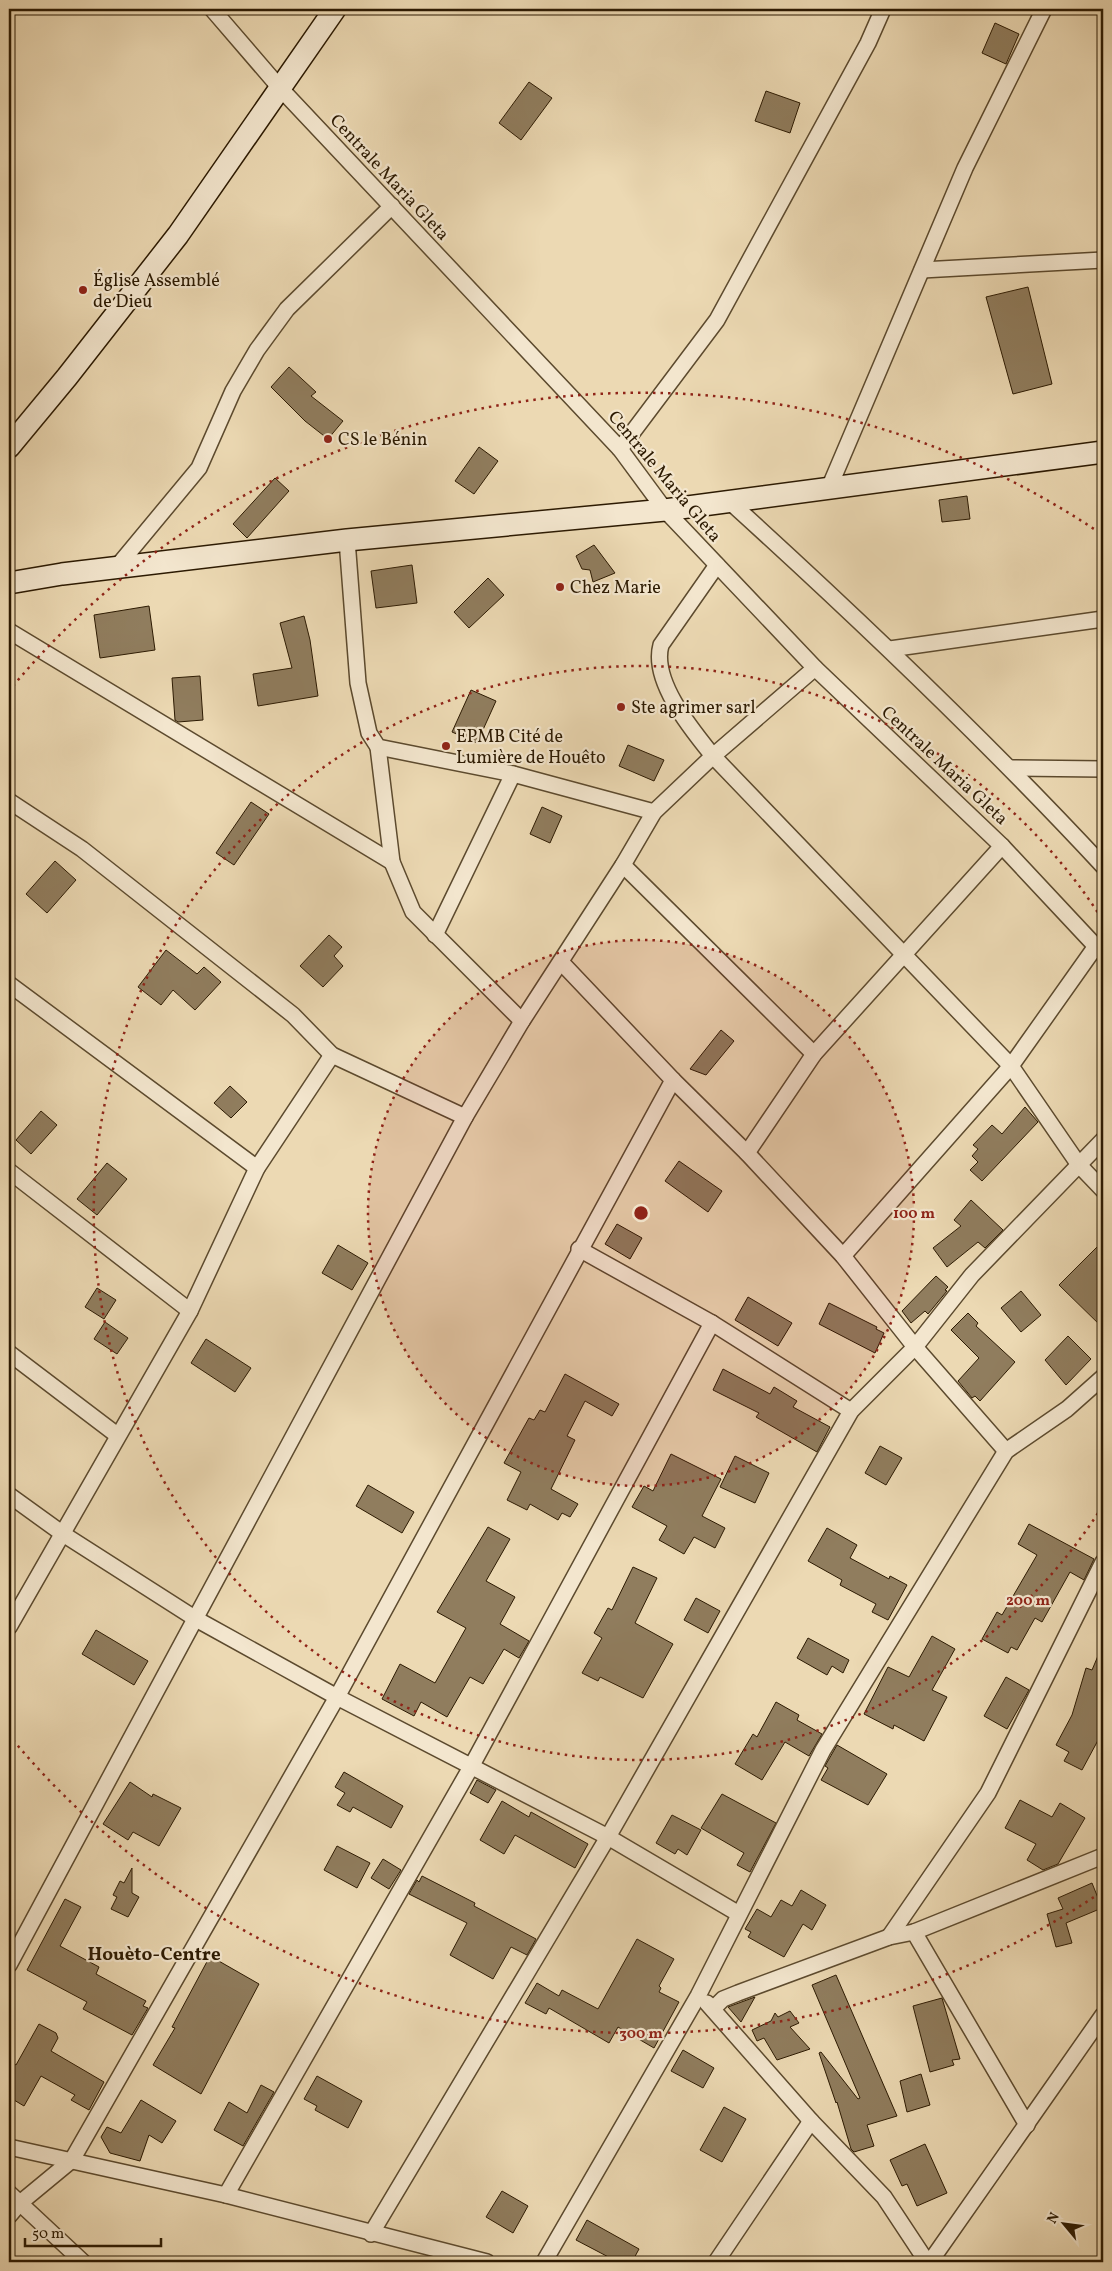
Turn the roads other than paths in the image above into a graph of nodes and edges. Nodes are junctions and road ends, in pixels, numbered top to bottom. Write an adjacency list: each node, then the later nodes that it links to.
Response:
1 (212, 9): 5 (street, Centrale Maria Gleta)
2 (334, 9): 5 (street)
3 (883, 9): 10 (street)
4 (1044, 9): 8 (street)
5 (280, 88): 6 (street, Centrale Maria Gleta); 9 (street)
6 (392, 206): 10 (street, Centrale Maria Gleta); 17 (street)
7 (1103, 260): 8 (street)
8 (922, 270): 12 (street)
9 (9, 446)
10 (620, 449): 14 (street, Centrale Maria Gleta)
11 (1103, 452): 12 (street)
12 (830, 488): 13 (street)
13 (729, 501): 14 (street); 21 (street)
14 (665, 510): 15 (street); 16 (street, Centrale Maria Gleta)
15 (347, 540): 17 (street); 23 (street)
16 (717, 565): 22 (street, Centrale Maria Gleta); 24 (street)
17 (116, 568): 18 (street)
18 (9, 583)
19 (1103, 619): 21 (street)
20 (9, 631): 31 (street)
21 (890, 649): 25 (street)
22 (815, 668): 24 (street); 30 (street, Centrale Maria Gleta)
23 (378, 747): 27 (street); 31 (street)
24 (713, 756): 29 (street); 36 (street)
25 (1011, 768): 26 (street); 33 (street)
26 (1103, 769)
27 (513, 774): 29 (street); 34 (street)
28 (9, 801): 41 (street)
29 (654, 812): 32 (street)
30 (1002, 846): 35 (street, Centrale Maria Gleta); 36 (street)
31 (392, 862): 34 (street)
32 (624, 865): 37 (street); 40 (street)
33 (1103, 866)
34 (435, 935): 39 (street)
35 (1099, 950): 42 (street)
36 (903, 953): 40 (street); 42 (street)
37 (561, 962): 39 (street); 43 (street)
38 (9, 984): 48 (street)
39 (522, 1021): 44 (street)
40 (814, 1054): 46 (street)
41 (332, 1055): 44 (street); 48 (street)
42 (1011, 1066): 47 (street); 52 (street)
43 (673, 1080): 46 (street); 51 (street)
44 (465, 1117): 65 (street)
45 (1103, 1140): 47 (street)
46 (747, 1153): 52 (street)
47 (1079, 1165): 50 (street); 55 (street)
48 (257, 1168): 53 (street)
49 (9, 1172): 53 (street)
50 (1103, 1190)
51 (579, 1249): 54 (street); 67 (street)
52 (843, 1256): 55 (street)
53 (190, 1310): 59 (street)
54 (712, 1324): 58 (street); 68 (street)
55 (915, 1347): 58 (street); 60 (street)
56 (9, 1353): 59 (street)
57 (1103, 1377): 60 (street)
58 (851, 1411): 69 (street)
59 (117, 1435): 62 (street)
60 (1006, 1451): 71 (street)
61 (9, 1495): 62 (street)
62 (63, 1534): 64 (street); 65 (street)
63 (1103, 1562): 73 (street)
64 (15, 1599): 66 (street)
65 (196, 1619): 67 (street); 74 (street)
66 (9, 1627)
67 (336, 1697): 68 (street); 81 (street)
68 (471, 1767): 69 (street); 83 (street)
69 (608, 1837): 71 (street); 86 (street)
70 (1103, 1856): 72 (street)
71 (739, 1914): 75 (street)
72 (914, 1932): 73 (street); 79 (street)
73 (889, 1937): 76 (street)
74 (9, 1965)
75 (698, 1996): 76 (street); 89 (street)
76 (713, 2009): 78 (street)
77 (1103, 2015): 79 (street)
78 (811, 2122): 90 (street); 91 (street)
79 (1027, 2126): 91 (street)
80 (9, 2147): 81 (street)
81 (72, 2160): 83 (street); 84 (street)
82 (9, 2193): 84 (street)
83 (226, 2195): 86 (street)
84 (20, 2204): 85 (street); 87 (street)
85 (9, 2216)
86 (371, 2234): 88 (street)
87 (83, 2262)
88 (487, 2262)
89 (544, 2262)
90 (716, 2262)
91 (928, 2262)

